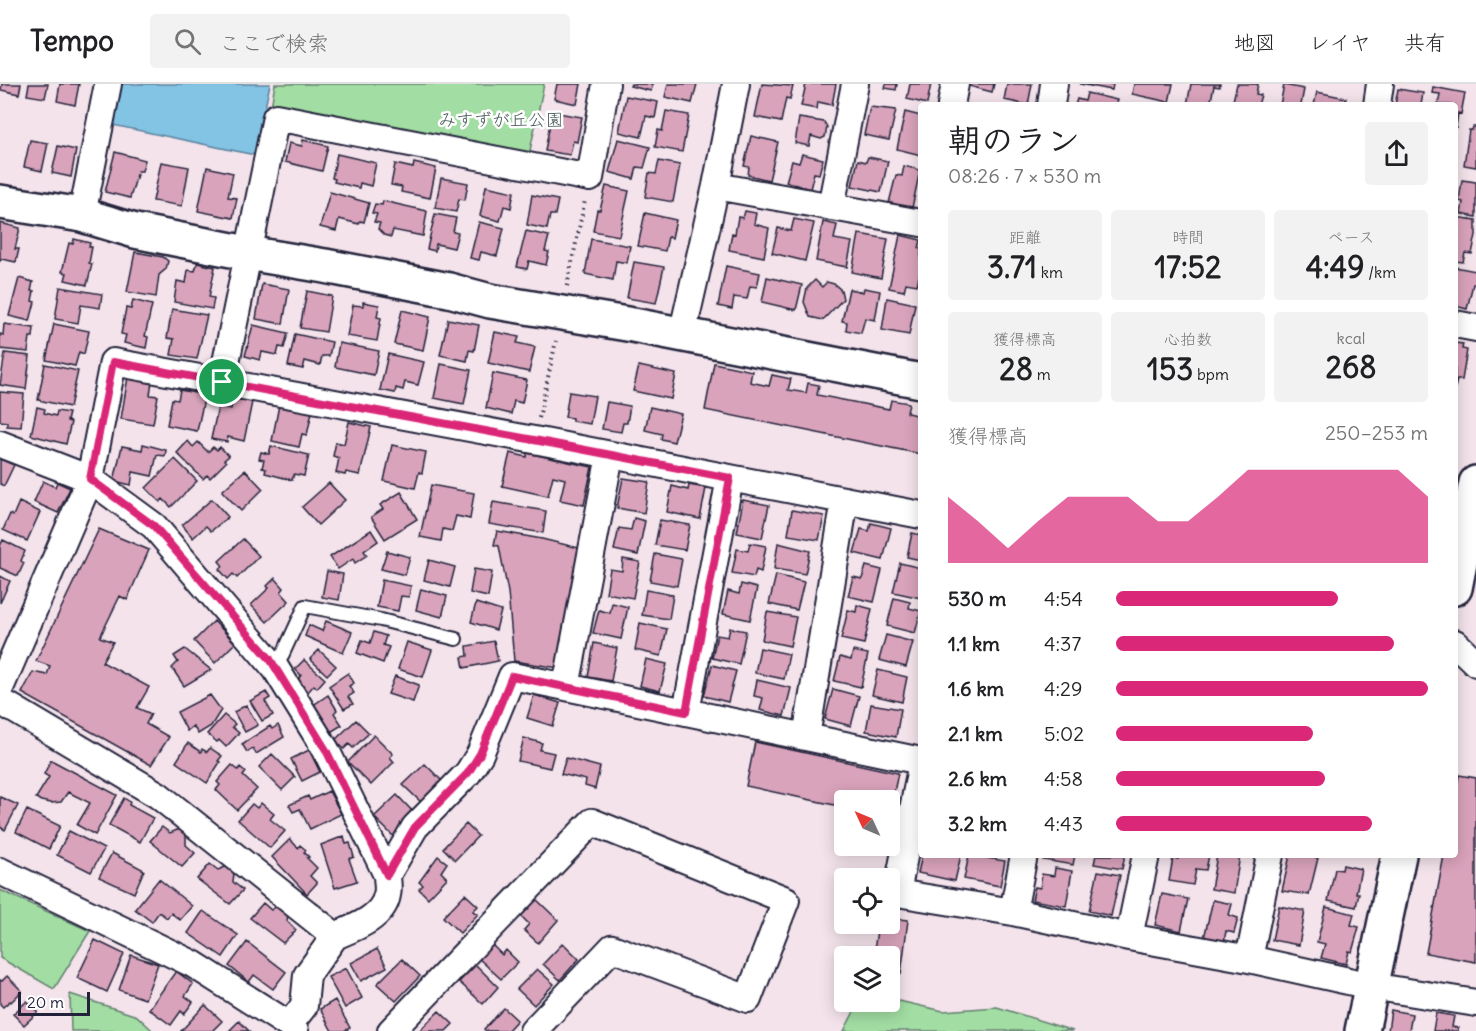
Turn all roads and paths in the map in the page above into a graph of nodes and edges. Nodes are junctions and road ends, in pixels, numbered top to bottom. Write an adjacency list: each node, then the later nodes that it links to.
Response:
1 (108, 84): 14 (street)
2 (606, 84): 16 (street)
3 (736, 84): 11 (street)
4 (855, 84): 13 (street)
5 (955, 84): 8 (street)
6 (1054, 84): 9 (street)
7 (1380, 84): 10 (street)
8 (952, 102)
9 (1051, 102)
10 (1377, 102)
11 (716, 186): 13 (street); 19 (street)
12 (0, 202): 14 (street)
13 (831, 207): 15 (street)
14 (82, 215): 16 (street)
15 (918, 222)
16 (247, 253): 19 (street); 21 (street)
17 (1458, 325): 18 (street)
18 (1476, 328)
19 (682, 336): 20 (street)
20 (918, 380)
21 (222, 382): 23 (street); 25 (street)
22 (0, 444): 25 (street)
23 (610, 454): 24 (street); 34 (street)
24 (730, 478): 27 (street); 37 (street)
25 (90, 479): 33 (street); 35 (street)
26 (1470, 489): 29 (street)
27 (845, 500): 28 (street); 38 (street)
28 (918, 514)
29 (1458, 568)
30 (456, 639): 33 (lane)
31 (1458, 646): 32 (street)
32 (1476, 663)
33 (276, 669): 46 (street)
34 (566, 687): 37 (street); 46 (street)
35 (0, 688)
36 (0, 702): 48 (street)
37 (686, 712): 38 (street)
38 (806, 737): 39 (street)
39 (918, 760)
40 (918, 784): 47 (street)
41 (1023, 858): 47 (street)
42 (1145, 858): 49 (street)
43 (1269, 858): 50 (street)
44 (1398, 858): 51 (street)
45 (0, 870): 53 (street)
46 (387, 875): 48 (street)
47 (1013, 912): 49 (street)
48 (335, 936): 53 (street)
49 (1129, 937): 50 (street)
50 (1249, 959): 51 (street)
51 (1371, 986): 52 (street); 56 (street)
52 (1476, 1003)
53 (290, 1029)
54 (391, 1031): 55 (street)
55 (533, 1031)
56 (1362, 1031)

